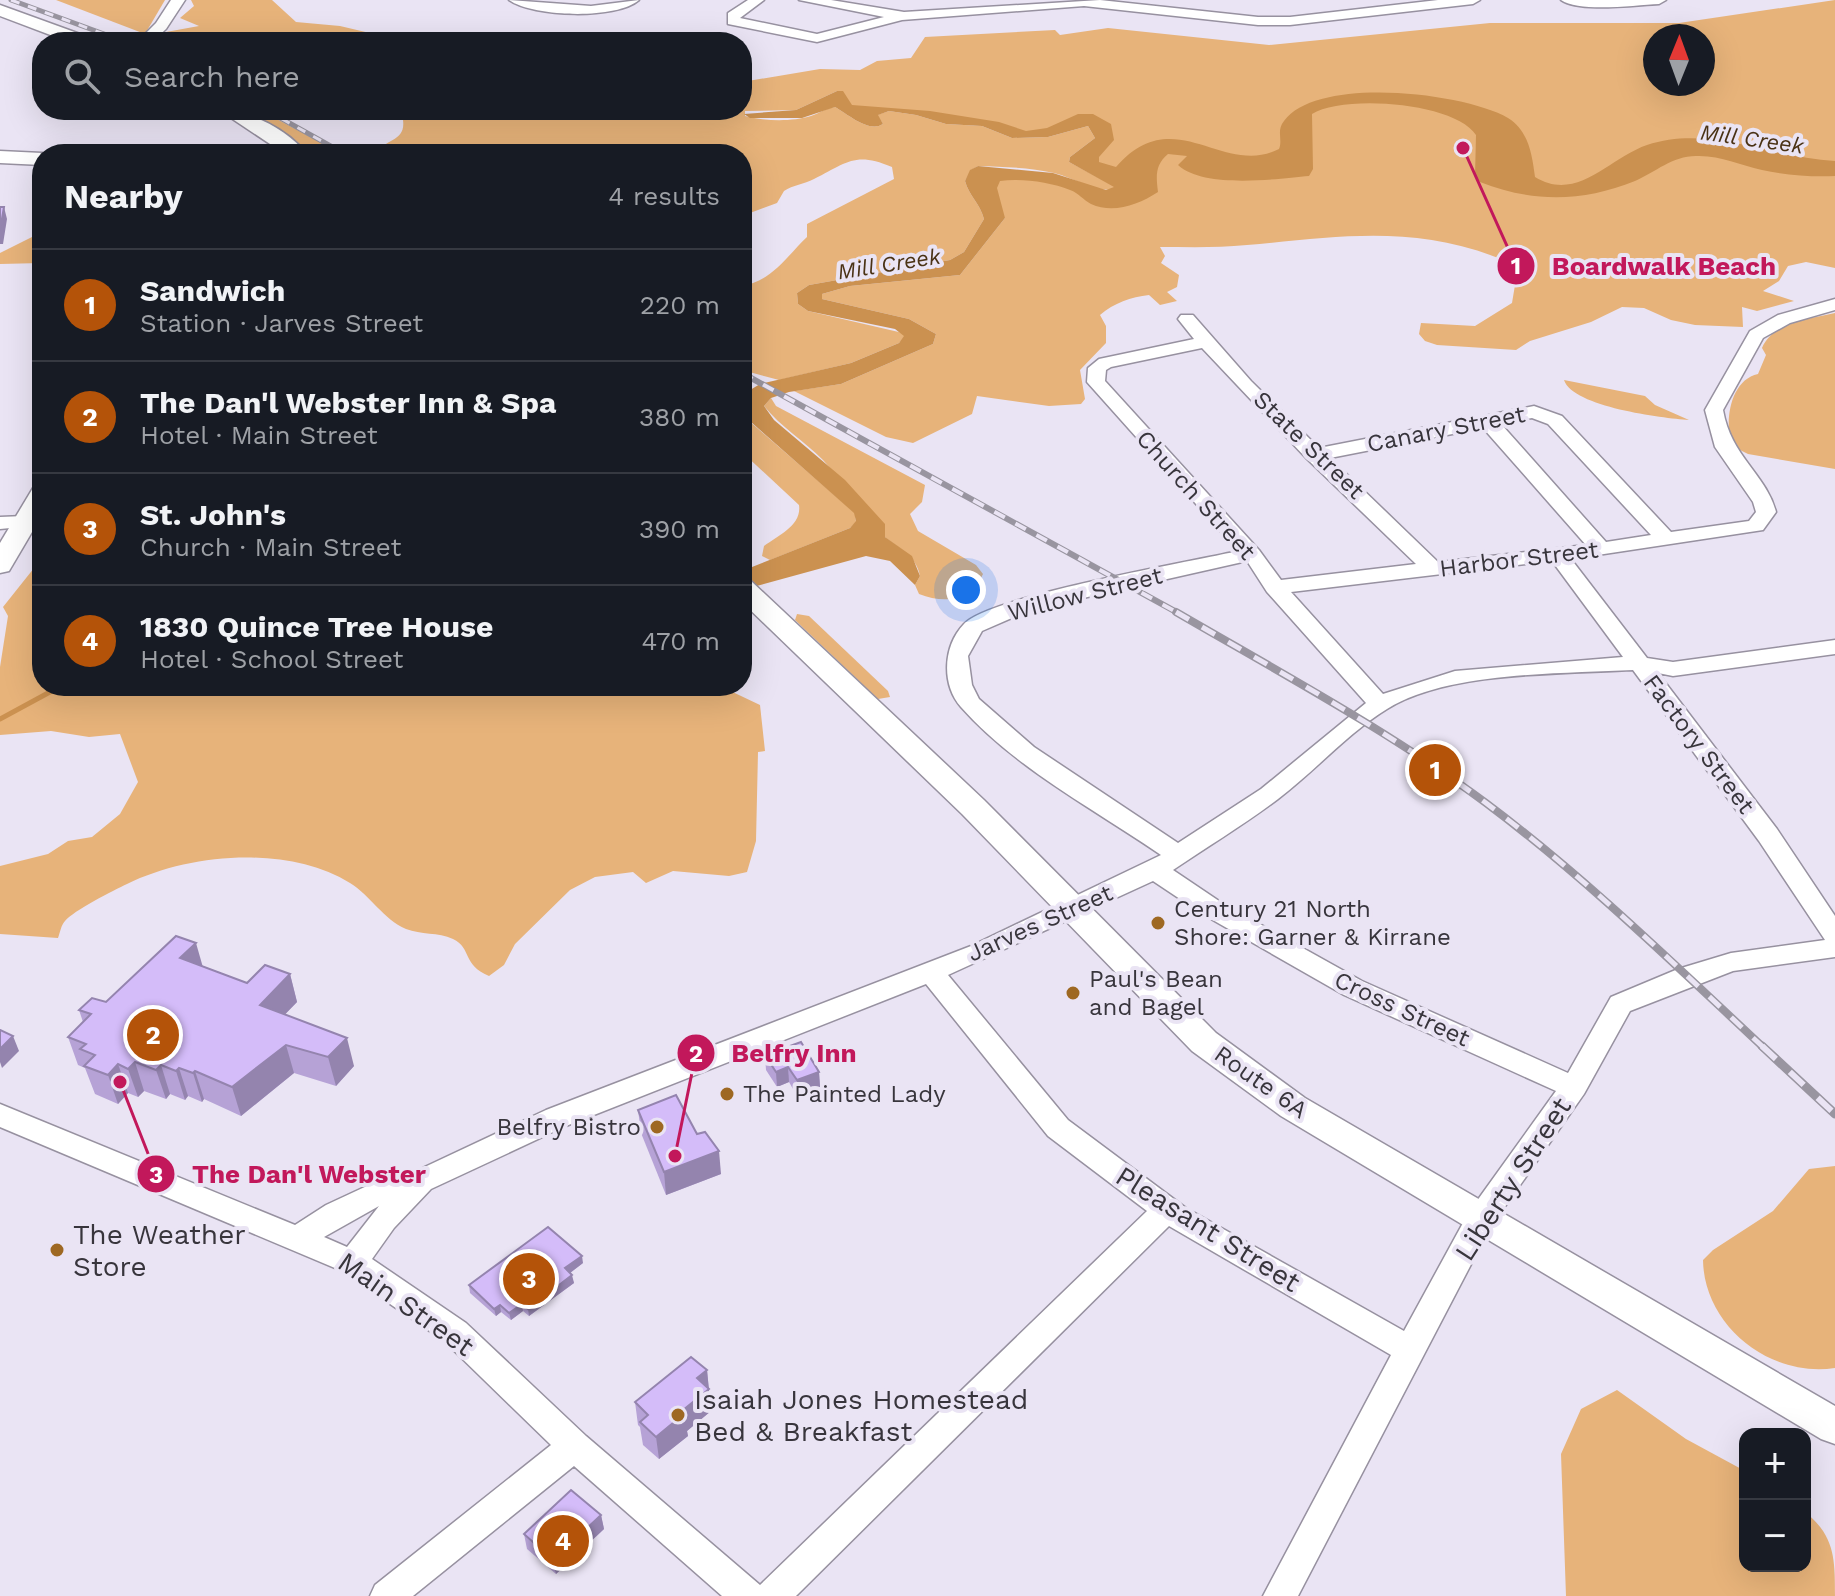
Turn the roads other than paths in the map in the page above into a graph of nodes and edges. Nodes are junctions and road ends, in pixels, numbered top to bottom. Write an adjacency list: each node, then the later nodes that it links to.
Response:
1 (178, 0): 16 (street)
2 (516, 0): 3 (street)
3 (632, 0)
4 (757, 0): 14 (street)
5 (806, 0): 14 (street)
6 (1062, 0): 11 (street)
7 (1321, 0): 13 (street)
8 (1473, 0): 13 (street)
9 (1568, 0): 10 (street)
10 (1659, 0)
11 (1104, 3): 13 (street); 14 (street)
12 (0, 10): 15 (main road)
13 (1381, 11)
14 (904, 16)
15 (58, 32)
16 (155, 32)
17 (246, 120): 18 (main road)
18 (284, 144)
19 (0, 157): 20 (main road)
20 (32, 159)
21 (1835, 304): 28 (street, Harbor Street)
22 (1187, 319): 23 (street, State Street)
23 (1205, 342): 25 (street, State Street); 30 (street, Church Street)
24 (1487, 420): 25 (street, Canary Street); 28 (street, Canary Street); 29 (street)
25 (1314, 455): 33 (street, State Street)
26 (32, 503): 27 (main road)
27 (12, 522): 32 (main road)
28 (1668, 541): 29 (street, Harbor Street)
29 (1601, 549): 31 (street, Harbor Street)
30 (1252, 554): 34 (street, Church Street); 39 (street, Willow Street)
31 (1558, 555): 33 (street, Harbor Street); 37 (street, Factory Street)
32 (0, 565)
33 (1433, 569): 34 (street, Harbor Street)
34 (1275, 587): 38 (street, Church Street)
35 (752, 597): 41 (main road, Route 6A)
36 (1835, 647): 37 (street, Jarves Street)
37 (1638, 663): 38 (street, Jarves Street); 42 (street, Factory Street)
38 (1379, 704): 39 (street, Jarves Street)
39 (1180, 856): 40 (street, Jarves Street)
40 (1155, 870): 41 (street, Jarves Street); 45 (street, Cross Street)
41 (1074, 910): 44 (street, Jarves Street); 49 (main road, Route 6A)
42 (1835, 936)
43 (1835, 948): 45 (street, Liberty Street)
44 (931, 972): 47 (street, Jarves Street); 48 (street, Pleasant Street)
45 (1574, 1087): 49 (street, Liberty Street)
46 (0, 1115): 50 (street, Main Street)
47 (422, 1181): 50 (street, Jarves Street); 51 (street, Jarves Street)
48 (1167, 1210): 52 (street, Pleasant Street); 57 (street)
49 (1479, 1220): 52 (street, Liberty Street); 53 (main road, Route 6A)
50 (299, 1238): 51 (street, Main Street)
51 (353, 1262): 54 (street, Main Street)
52 (1411, 1351): 58 (street, Liberty Street)
53 (1835, 1427)
54 (574, 1446): 55 (street); 56 (street, Main Street)
55 (387, 1596)
56 (747, 1596)
57 (772, 1596)
58 (1280, 1596)

